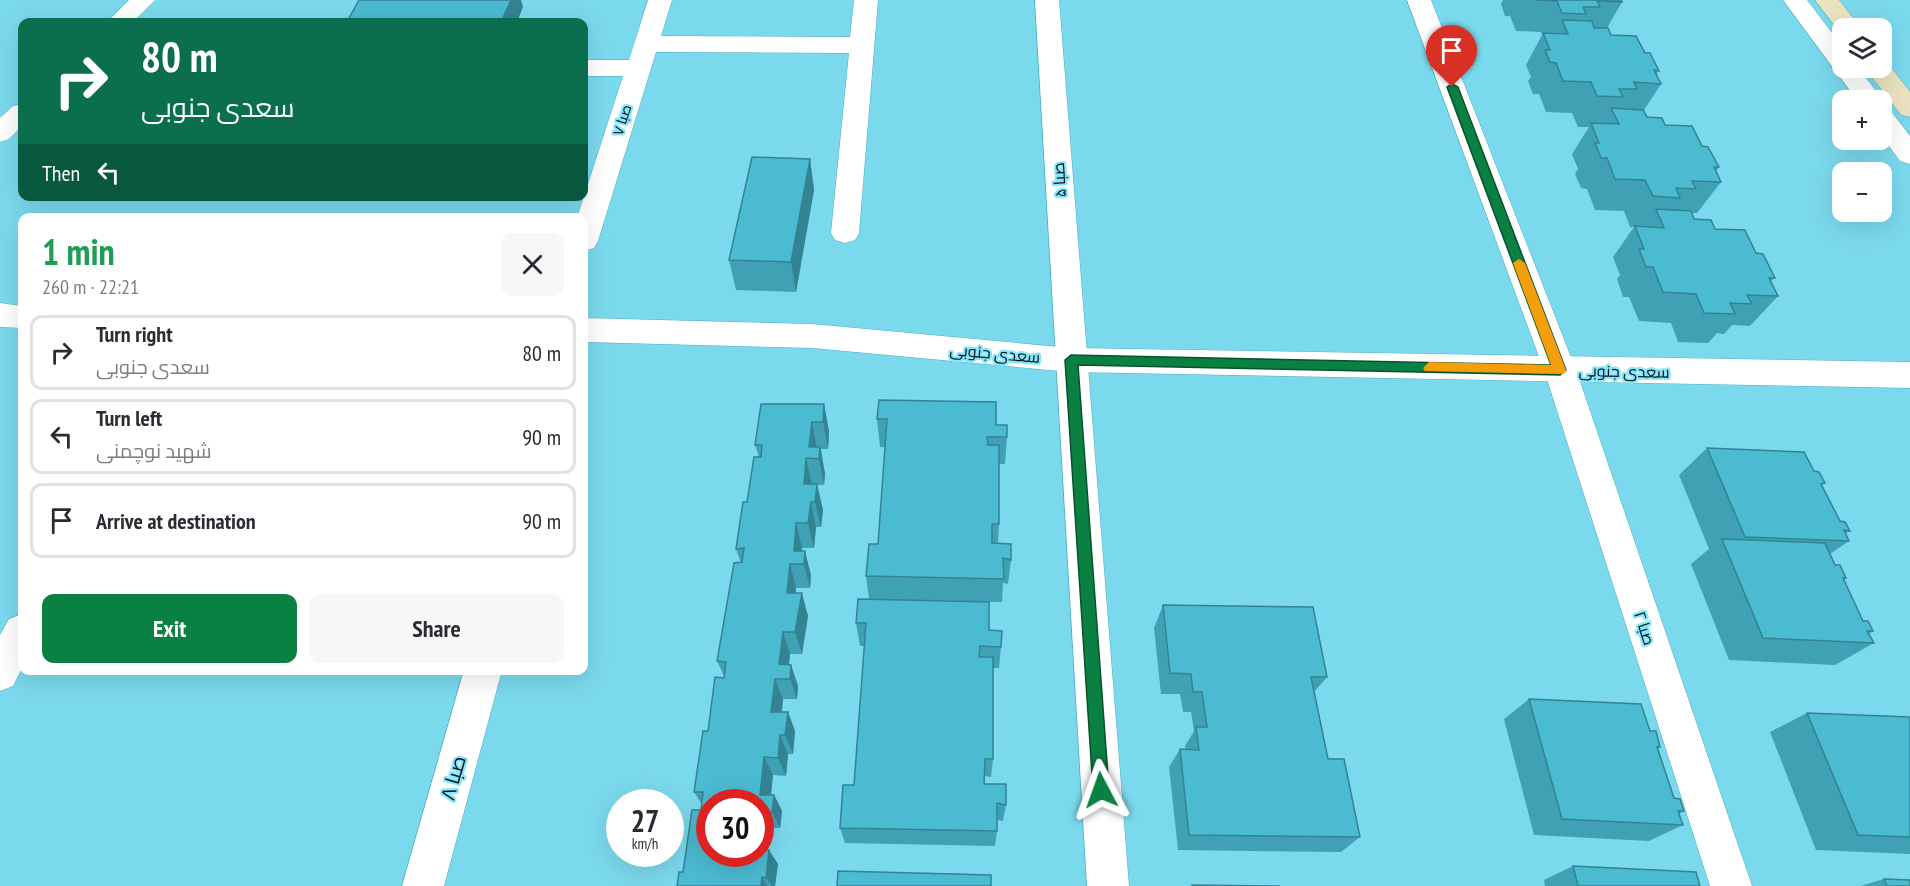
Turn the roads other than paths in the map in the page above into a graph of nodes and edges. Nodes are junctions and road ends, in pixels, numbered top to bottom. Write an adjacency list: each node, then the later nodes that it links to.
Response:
1 (143, 0): 8 (street)
2 (660, 0): 12 (street, صبا ۷)
3 (866, 0): 10 (street)
4 (1047, 0): 27 (street, صبا ۵)
5 (1419, 0): 28 (street, صبا ۲)
6 (1795, 0): 11 (street)
7 (1827, 0): 9 (main road)
8 (123, 18)
9 (1841, 18)
10 (862, 45): 12 (street); 23 (street)
11 (1832, 50)
12 (642, 56): 13 (street); 22 (street, صبا ۷)
13 (588, 67)
14 (1853, 78): 16 (street)
15 (1886, 78): 17 (main road)
16 (1862, 90)
17 (1910, 109)
18 (18, 116): 20 (street)
19 (1892, 131): 21 (street)
20 (0, 133)
21 (1910, 155)
22 (588, 228)
23 (845, 233)
24 (0, 315): 25 (street)
25 (18, 317)
26 (588, 330): 27 (street, سعدی جنوبی)
27 (1071, 360): 28 (street, سعدی جنوبی); 34 (street, صبا ۵)
28 (1560, 370): 29 (street, سعدی جنوبی); 35 (street, صبا ۲)
29 (1910, 375)
30 (18, 639): 31 (street)
31 (0, 673)
32 (482, 675): 33 (street, صبا ۸)
33 (423, 886)
34 (1108, 886)
35 (1731, 886)

